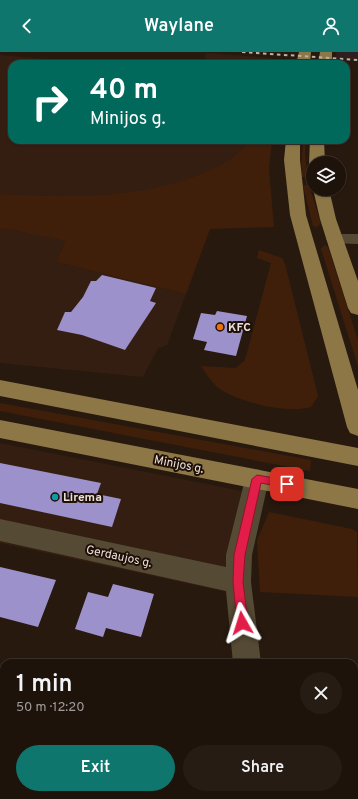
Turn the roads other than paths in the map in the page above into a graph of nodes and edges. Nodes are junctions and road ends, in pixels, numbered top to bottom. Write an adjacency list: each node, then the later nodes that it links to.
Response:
1 (293, 144): 7 (main road)
2 (317, 144): 3 (main road)
3 (317, 156)
4 (323, 196): 5 (main road)
5 (335, 239): 6 (street); 7 (main road); 8 (main road)
6 (358, 239)
7 (304, 240): 10 (main road)
8 (358, 308)
9 (0, 388): 12 (main road)
10 (358, 427)
11 (0, 429): 13 (main road, Minijos g.)
12 (358, 457)
13 (257, 479): 14 (main road, Minijos g.); 16 (street)
14 (358, 498)
15 (0, 530): 16 (street, Gerdaujos g.)
16 (238, 582): 17 (street)
17 (247, 659)

